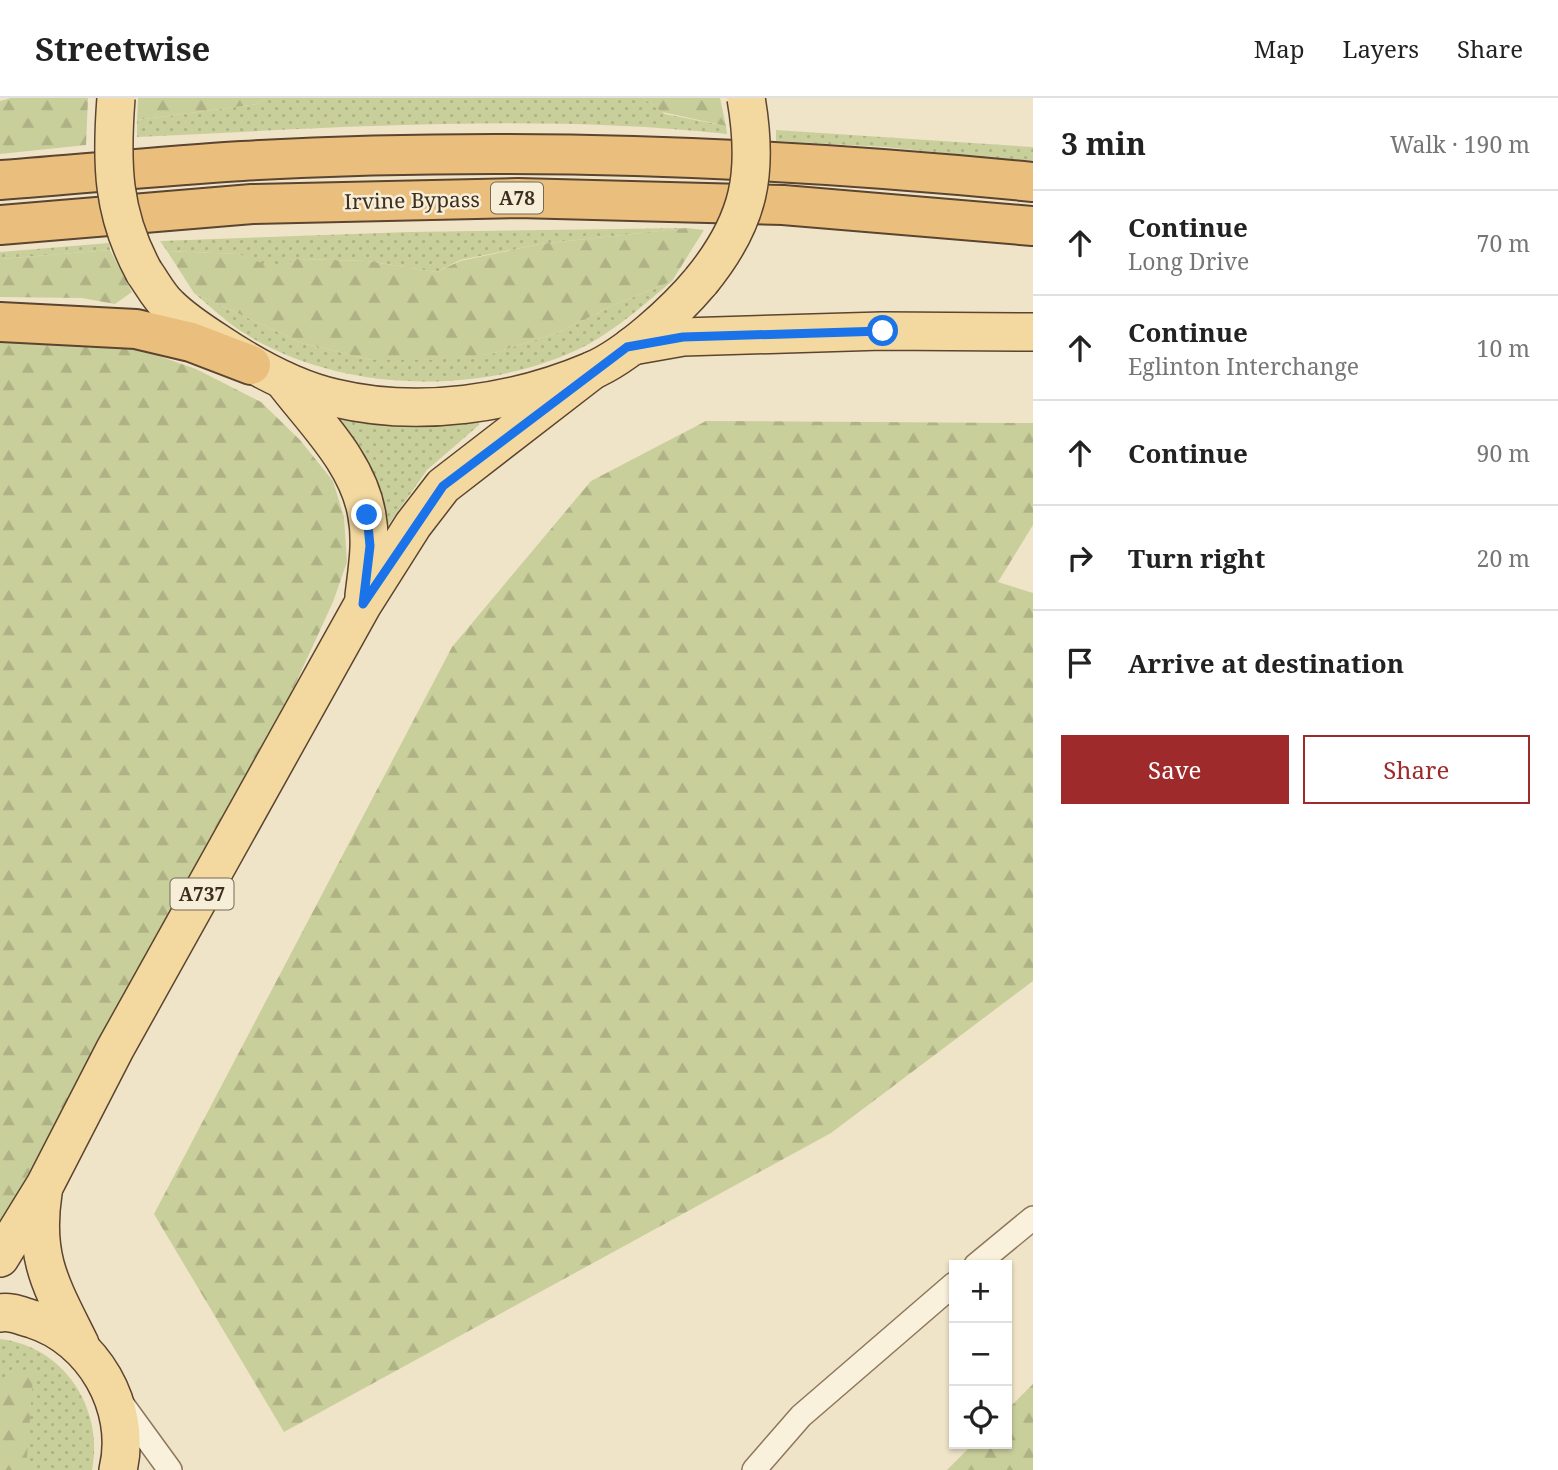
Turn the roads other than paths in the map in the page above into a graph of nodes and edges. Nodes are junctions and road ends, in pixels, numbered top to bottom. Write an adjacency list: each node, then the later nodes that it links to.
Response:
1 (117, 98): 11 (main road, bridge)
2 (746, 98): 9 (main road, bridge)
3 (0, 180): 4 (highway, Irvine Bypass / A78)
4 (1033, 182)
5 (0, 225): 6 (highway, Irvine Bypass / A78)
6 (1033, 226)
7 (0, 322): 11 (highway)
8 (1033, 332): 9 (main road)
9 (627, 347): 10 (main road)
10 (593, 370): 11 (main road); 12 (main road, A737)
11 (267, 372): 12 (main road, A737)
12 (363, 604): 13 (main road, A737)
13 (45, 1185): 15 (main road, A737); 19 (main road, A737)
14 (1033, 1218): 16 (street)
15 (0, 1258)
16 (982, 1260)
17 (949, 1288): 23 (street)
18 (0, 1313): 19 (main road, A737)
19 (80, 1344): 20 (main road, A737)
20 (104, 1378): 21 (main road, A737); 22 (street)
21 (118, 1470)
22 (170, 1470)
23 (754, 1470)

